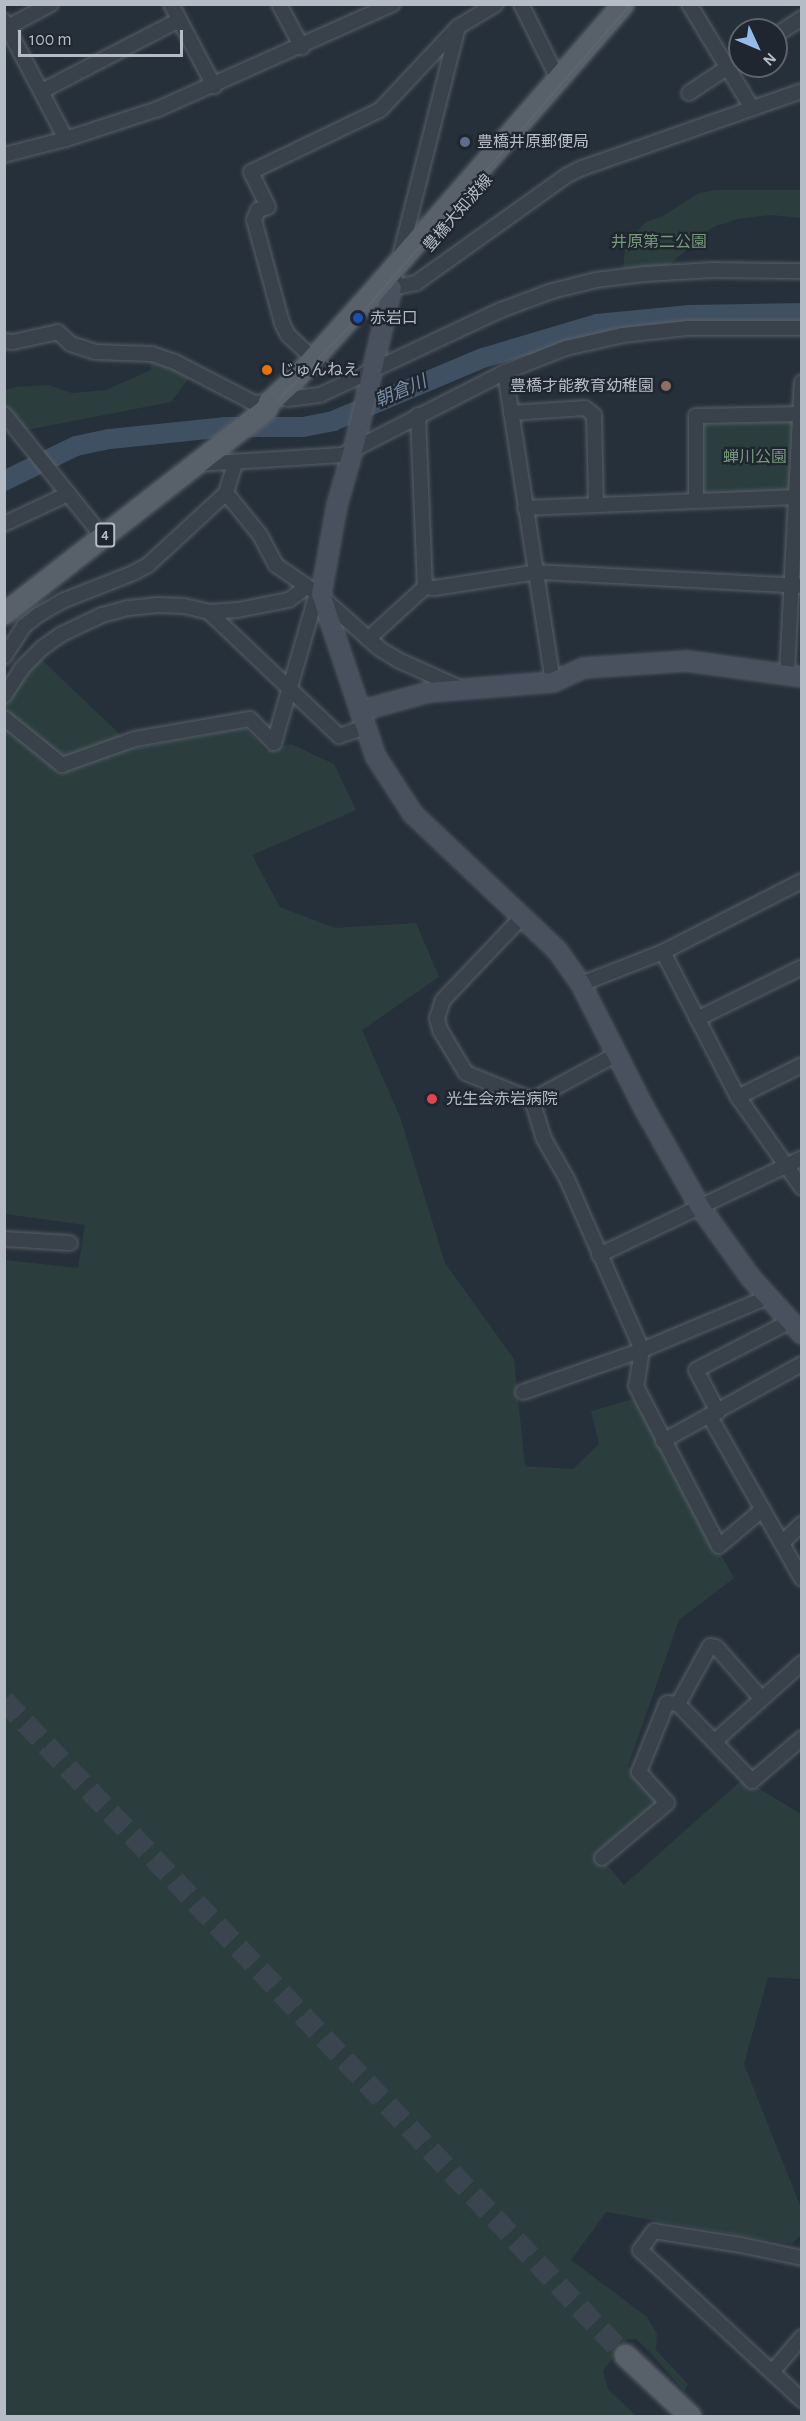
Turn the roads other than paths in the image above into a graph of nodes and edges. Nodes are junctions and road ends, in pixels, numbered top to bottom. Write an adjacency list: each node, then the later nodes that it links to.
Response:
1 (51, 4): 12 (street)
2 (171, 4): 11 (street)
3 (279, 4): 15 (street)
4 (393, 4): 15 (street)
5 (496, 4): 13 (street)
6 (521, 4): 18 (street)
7 (623, 4): 18 (main road, 豊橋大知波線 / 4)
8 (639, 4): 28 (main road, 豊橋大知波線 / 4)
9 (689, 4): 16 (street)
10 (801, 18): 14 (street)
11 (179, 20): 19 (street); 20 (street)
12 (6, 26): 20 (street)
13 (458, 27): 26 (street); 31 (street)
14 (788, 27)
15 (302, 47): 19 (street)
16 (728, 67): 22 (street)
17 (734, 78): 23 (street)
18 (558, 79): 26 (main road, 豊橋大知波線 / 4)
19 (214, 86): 24 (street)
20 (42, 91): 24 (street)
21 (801, 91): 23 (street)
22 (689, 93)
23 (752, 108): 28 (street)
24 (66, 139): 25 (street)
25 (4, 155)
26 (399, 261): 28 (street); 31 (main road, 豊橋大知波線 / 4)
27 (801, 272): 32 (street)
28 (392, 288): 31 (main road, 豊橋大知波線 / 4); 32 (street)
29 (801, 328): 33 (street)
30 (4, 340): 35 (street)
31 (317, 362): 35 (main road, 豊橋大知波線 / 4)
32 (373, 372): 35 (street); 40 (street)
33 (505, 372): 36 (street); 39 (street)
34 (801, 382): 38 (street)
35 (274, 403): 41 (main road, 豊橋大知波線 / 4)
36 (511, 412): 47 (street); 48 (street)
37 (4, 414): 44 (street)
38 (801, 414): 45 (street); 46 (street)
39 (418, 415): 40 (street); 52 (street)
40 (354, 446): 42 (street); 54 (street)
41 (202, 461): 42 (street); 50 (main road, 豊橋大知波線 / 4)
42 (235, 463): 43 (street)
43 (226, 493): 54 (street); 58 (street)
44 (68, 494): 49 (street); 50 (street)
45 (798, 497): 46 (street); 53 (street)
46 (696, 501): 47 (street)
47 (596, 505): 48 (street)
48 (525, 508): 51 (street)
49 (4, 524)
50 (103, 537): 56 (main road, 豊橋大知波線 / 4)
51 (537, 572): 52 (street); 53 (street); 60 (street)
52 (426, 586): 57 (street)
53 (797, 586): 59 (street)
54 (315, 591): 55 (street); 57 (street); 61 (street); 65 (street)
55 (209, 612): 61 (street); 63 (street)
56 (4, 613)
57 (368, 639): 62 (street)
58 (4, 657)
59 (794, 676): 60 (street)
60 (553, 682): 62 (street)
61 (290, 688): 64 (street); 65 (street)
62 (460, 688): 65 (street)
63 (4, 696)
64 (4, 718)
65 (362, 719): 67 (street)
66 (801, 881): 68 (street)
67 (523, 916): 70 (street); 75 (street)
68 (663, 951): 70 (street); 71 (street)
69 (801, 967): 71 (street)
70 (581, 984): 72 (street)
71 (697, 1019): 74 (street)
72 (617, 1054): 75 (street); 79 (street)
73 (801, 1065): 74 (street)
74 (738, 1097): 77 (street)
75 (532, 1100): 82 (street)
76 (801, 1158): 77 (street)
77 (784, 1166): 78 (street); 79 (street)
78 (801, 1188)
79 (700, 1207): 82 (street); 83 (street)
80 (4, 1239): 81 (street)
81 (70, 1243)
82 (599, 1255): 85 (street)
83 (768, 1297): 84 (street); 85 (street)
84 (795, 1328): 88 (street)
85 (642, 1350): 87 (street); 89 (street)
86 (801, 1364): 88 (street)
87 (523, 1392)
88 (714, 1415): 89 (street); 90 (street)
89 (663, 1441): 90 (street)
90 (764, 1509): 92 (street)
91 (801, 1524): 92 (street)
92 (782, 1543): 93 (street)
93 (801, 1579)
94 (801, 1663): 95 (street)
95 (761, 1698): 96 (street); 98 (street)
96 (678, 1704): 98 (street); 99 (street)
97 (801, 1738): 98 (street)
98 (715, 1741)
99 (602, 1858)
100 (801, 2258): 103 (street)
101 (801, 2337): 103 (street)
102 (625, 2355): 105 (main road)
103 (772, 2372): 104 (street)
104 (801, 2400)
105 (690, 2416)

